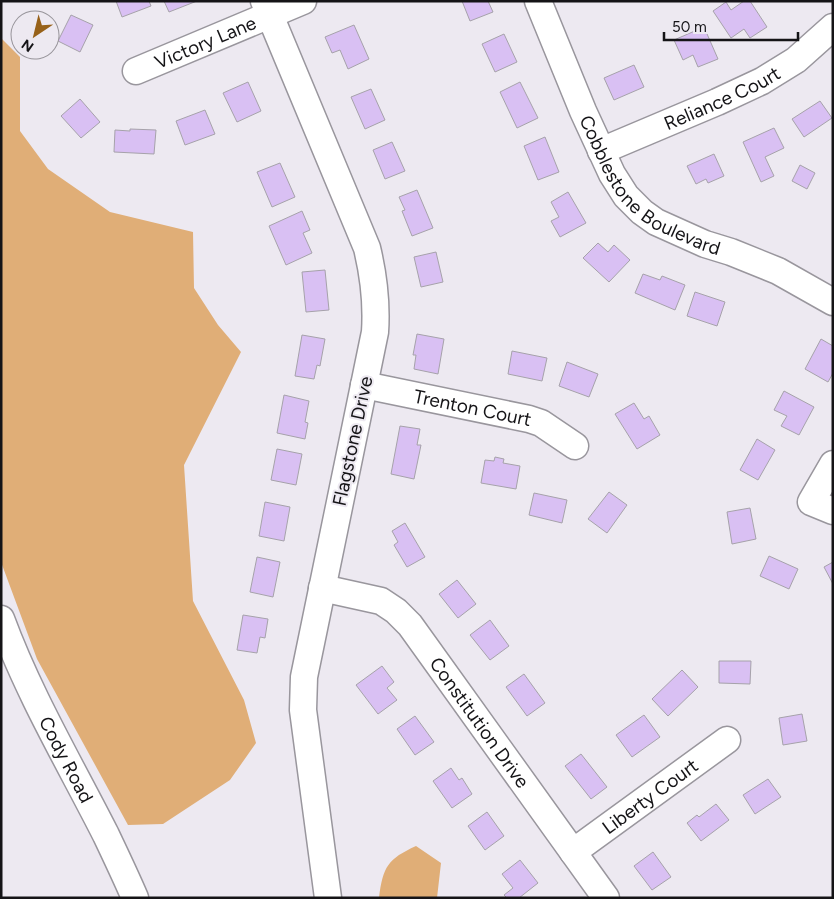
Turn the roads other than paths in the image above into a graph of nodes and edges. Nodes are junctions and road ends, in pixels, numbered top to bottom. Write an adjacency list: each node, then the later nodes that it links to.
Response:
1 (303, 1): 3 (street, Victory Lane)
2 (538, 1): 6 (street, Cobblestone Boulevard)
3 (267, 8): 5 (street, Victory Lane); 8 (street, Flagstone Drive)
4 (833, 27): 6 (street, Reliance Court)
5 (136, 71)
6 (601, 150): 7 (street, Cobblestone Boulevard)
7 (833, 302)
8 (364, 385): 9 (street, Trenton Court); 12 (street, Flagstone Drive)
9 (575, 446)
10 (833, 464): 11 (street)
11 (822, 506)
12 (322, 588): 15 (street, Constitution Drive); 17 (street, Flagstone Drive)
13 (1, 619): 16 (street, Cody Road)
14 (727, 740): 15 (street, Liberty Court)
15 (573, 852): 18 (street, Constitution Drive)
16 (135, 898)
17 (328, 898)
18 (606, 898)

